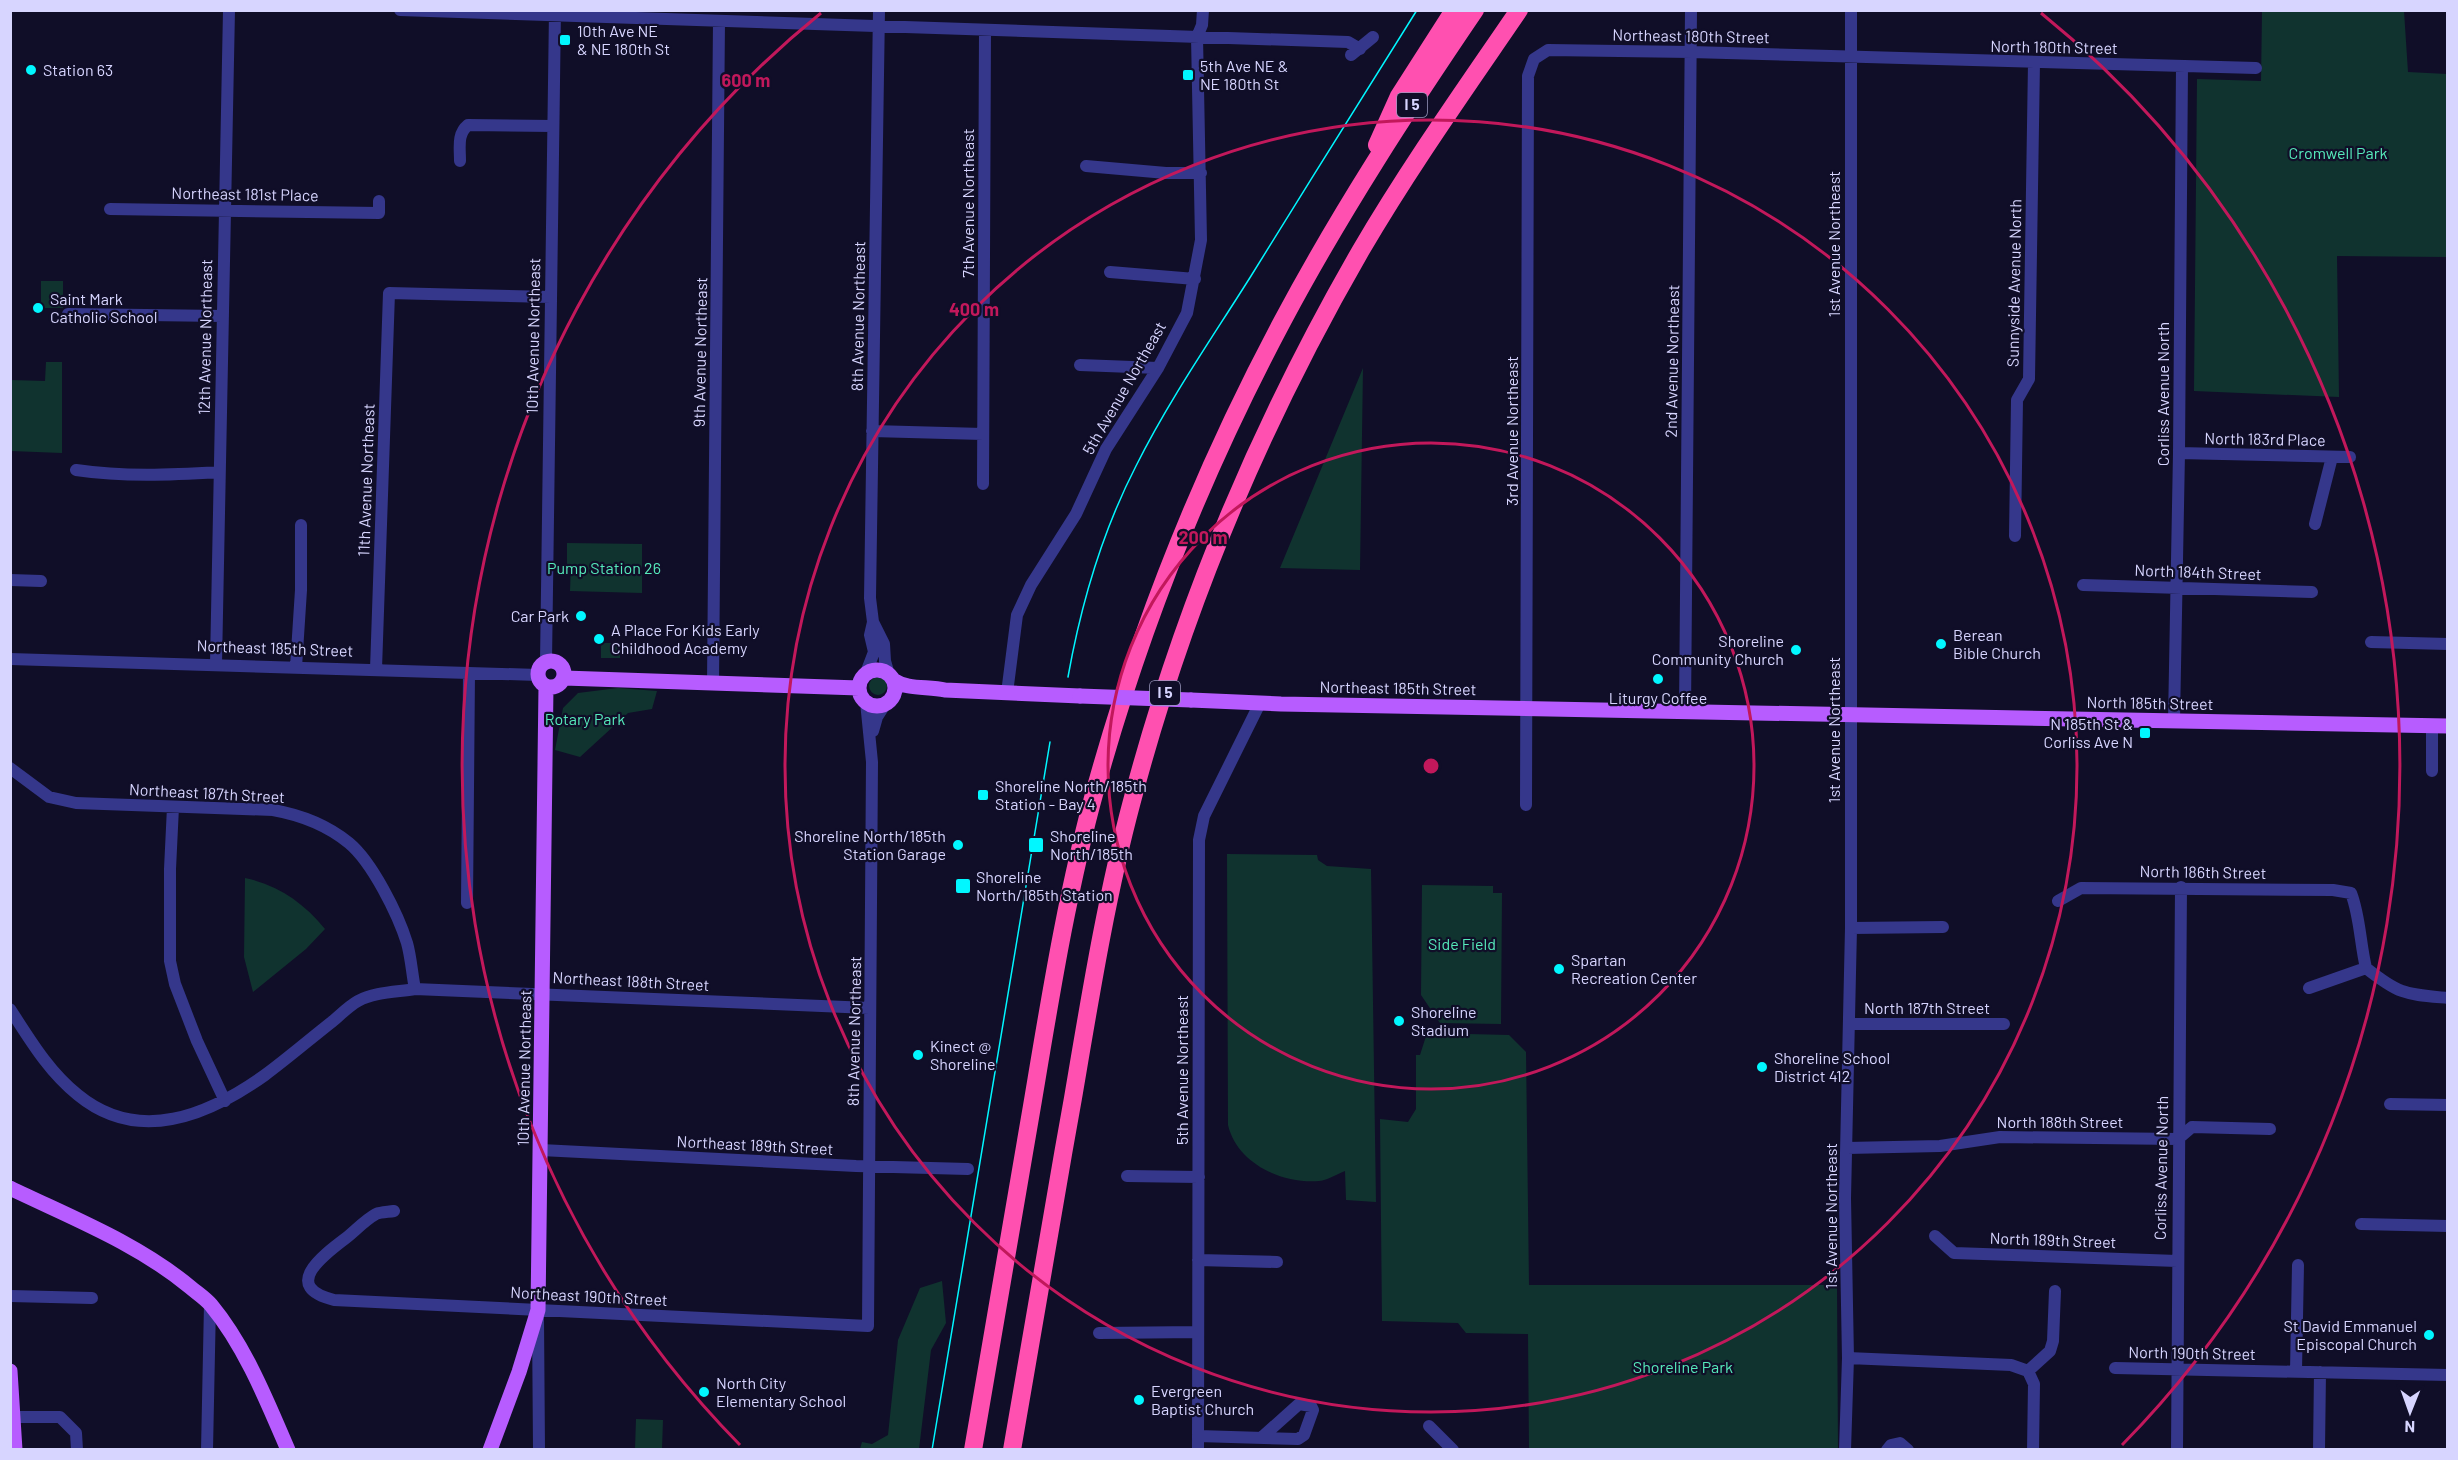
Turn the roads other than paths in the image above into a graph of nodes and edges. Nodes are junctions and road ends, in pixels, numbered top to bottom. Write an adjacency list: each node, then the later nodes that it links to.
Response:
1 (229, 10): 29 (street, 12th Avenue Northeast)
2 (400, 10): 10 (street)
3 (879, 10): 12 (street, 8th Avenue Northeast)
4 (1203, 10): 14 (street, 5th Avenue Northeast)
5 (1454, 10): 26 (highway)
6 (1475, 10): 26 (highway, I 5)
7 (1519, 10): 143 (highway, I 5)
8 (1691, 10): 16 (street, 2nd Avenue Northeast)
9 (1851, 10): 17 (street, 1st Avenue Northeast)
10 (555, 14): 11 (street); 22 (street, 10th Avenue Northeast)
11 (719, 21): 12 (street); 65 (street, 9th Avenue Northeast)
12 (879, 27): 13 (street); 37 (street, 8th Avenue Northeast)
13 (985, 30): 14 (street); 38 (street, 7th Avenue Northeast)
14 (1197, 37): 15 (street); 25 (street, 5th Avenue Northeast)
15 (1373, 37)
16 (1691, 52): 17 (street, Northeast 180th Street); 18 (street, Northeast 180th Street); 72 (street, 2nd Avenue Northeast)
17 (1851, 58): 19 (street, North 180th Street); 73 (street, 1st Avenue Northeast)
18 (1534, 59): 71 (street, 3rd Avenue Northeast)
19 (2034, 62): 20 (street, North 180th Street); 47 (street, Sunnyside Avenue North)
20 (2182, 66): 21 (street, North 180th Street); 39 (street, Corliss Avenue North)
21 (2256, 68)
22 (553, 126): 23 (street); 32 (street, 10th Avenue Northeast)
23 (460, 161)
24 (1086, 166): 25 (street)
25 (1201, 172): 31 (street, 5th Avenue Northeast)
26 (1352, 201): 142 (highway, I 5)
27 (379, 207): 29 (street, Northeast 181st Place)
28 (110, 209): 29 (street, Northeast 181st Place)
29 (225, 211): 34 (street, 12th Avenue Northeast)
30 (1110, 272): 31 (street)
31 (1195, 279): 36 (street, 5th Avenue Northeast)
32 (551, 297): 59 (street, 11th Avenue Northeast); 62 (street, 10th Avenue Northeast)
33 (68, 314): 34 (street)
34 (223, 316): 43 (street, 12th Avenue Northeast)
35 (1080, 365): 36 (street)
36 (1158, 368): 67 (street, 5th Avenue Northeast)
37 (872, 431): 38 (street); 53 (street, 8th Avenue Northeast)
38 (983, 434): 44 (street, 7th Avenue Northeast)
39 (2179, 453): 40 (street, North 183rd Place); 51 (street, Corliss Avenue North)
40 (2332, 457): 41 (street, North 183rd Place); 45 (street)
41 (2350, 457)
42 (76, 470): 43 (street)
43 (218, 472): 57 (street, 12th Avenue Northeast)
44 (983, 484)
45 (2315, 524)
46 (301, 525): 58 (street)
47 (2015, 536)
48 (10, 580): 49 (street)
49 (41, 581)
50 (2083, 585): 51 (street, North 184th Street)
51 (2176, 588): 52 (street, North 184th Street); 74 (street, Corliss Avenue North)
52 (2312, 592)
53 (873, 622): 61 (street, 8th Avenue Northeast); 63 (street, 8th Avenue Northeast)
54 (2371, 642): 55 (street)
55 (2448, 644)
56 (10, 659): 57 (street, Northeast 185th Street)
57 (216, 664): 58 (street, Northeast 185th Street)
58 (296, 666): 59 (street, Northeast 185th Street)
59 (376, 669): 60 (street, Northeast 185th Street)
60 (470, 673): 62 (street, Northeast 185th Street); 84 (street)
61 (866, 673): 63 (main road); 68 (main road)
62 (543, 675): 64 (main road); 64 (main road); 90 (main road, 10th Avenue Northeast)
63 (891, 677): 66 (main road, Northeast 185th Street); 69 (main road)
64 (564, 678): 65 (main road)
65 (713, 683): 68 (main road)
66 (945, 690): 67 (main road, Northeast 185th Street); 69 (main road, Northeast 185th Street)
67 (1006, 693): 70 (main road, Northeast 185th Street, bridge)
68 (862, 695): 69 (main road); 77 (street, 8th Avenue Northeast)
69 (888, 702): 77 (street, 8th Avenue Northeast)
70 (1260, 703): 71 (main road, Northeast 185th Street); 106 (street, 5th Avenue Northeast)
71 (1527, 708): 72 (main road, Northeast 185th Street); 80 (street, 3rd Avenue Northeast)
72 (1684, 712): 73 (main road, Northeast 185th Street)
73 (1851, 715): 74 (main road, North 185th Street); 86 (street, 1st Avenue Northeast)
74 (2174, 721): 75 (main road, North 185th Street)
75 (2432, 726): 76 (main road, North 185th Street); 79 (street)
76 (2448, 726)
77 (871, 738): 92 (street, 8th Avenue Northeast)
78 (10, 768): 81 (street, Northeast 187th Street)
79 (2432, 771)
80 (1526, 805)
81 (173, 807): 89 (street, Northeast 187th Street); 96 (street)
82 (2181, 887): 83 (street, North 186th Street); 87 (street, North 186th Street); 100 (street, Corliss Avenue North)
83 (2058, 901)
84 (467, 903)
85 (1943, 927): 86 (street)
86 (1851, 928): 94 (street, 1st Avenue Northeast)
87 (2366, 968): 88 (street); 91 (street)
88 (2309, 988)
89 (415, 989): 90 (street, Northeast 188th Street); 96 (street, Northeast 188th Street)
90 (543, 993): 92 (street, Northeast 188th Street); 102 (main road, 10th Avenue Northeast)
91 (2448, 998)
92 (869, 1008): 103 (street, 8th Avenue Northeast)
93 (10, 1009): 96 (street, Northeast 188th Street)
94 (1849, 1024): 95 (street, North 187th Street); 101 (street, 1st Avenue Northeast)
95 (2004, 1024)
96 (225, 1101)
97 (2390, 1104): 98 (street)
98 (2448, 1105)
99 (2270, 1129): 100 (street, North 188th Street)
100 (2178, 1139): 101 (street, North 188th Street); 113 (street, Corliss Avenue North)
101 (1847, 1148): 124 (street, 1st Avenue Northeast)
102 (541, 1150): 103 (street, Northeast 189th Street); 120 (main road, 10th Avenue Northeast)
103 (869, 1166): 104 (street, Northeast 189th Street); 121 (street, 8th Avenue Northeast)
104 (968, 1169)
105 (1126, 1176): 106 (street)
106 (1199, 1177): 112 (street, 5th Avenue Northeast)
107 (10, 1188): 119 (main road)
108 (394, 1211): 120 (street, Northeast 190th Street)
109 (2361, 1224): 110 (street)
110 (2448, 1226)
111 (1935, 1236): 113 (street, North 189th Street)
112 (1198, 1260): 114 (street); 122 (street, 5th Avenue Northeast)
113 (2177, 1261): 126 (street, Corliss Avenue North)
114 (1277, 1262)
115 (2298, 1265): 129 (street)
116 (2055, 1291): 128 (street)
117 (10, 1296): 118 (street)
118 (92, 1298)
119 (210, 1304): 138 (street); 139 (main road)
120 (538, 1310): 121 (street, Northeast 190th Street); 140 (main road); 141 (street, 10th Avenue Northeast)
121 (868, 1326)
122 (1198, 1332): 123 (street); 134 (street, 5th Avenue Northeast)
123 (1099, 1333)
124 (1848, 1358): 128 (street); 146 (street, 1st Avenue Northeast)
125 (2115, 1368): 126 (street, North 190th Street)
126 (2177, 1369): 129 (street, North 190th Street); 150 (street, Corliss Avenue North)
127 (10, 1371): 132 (main road)
128 (2028, 1371): 149 (street)
129 (2296, 1371): 130 (street, North 190th Street)
130 (2320, 1372): 131 (street, North 190th Street); 151 (street)
131 (2448, 1375)
132 (14, 1417): 136 (main road); 137 (street)
133 (1429, 1426): 145 (street)
134 (1198, 1436): 135 (street); 144 (street, 5th Avenue Northeast)
135 (1261, 1438)
136 (15, 1449)
137 (77, 1449)
138 (207, 1449)
139 (288, 1449)
140 (490, 1449)
141 (539, 1449)
142 (973, 1449)
143 (1012, 1449)
144 (1198, 1449)
145 (1453, 1449)
146 (1845, 1449)
147 (1887, 1449): 148 (street)
148 (1908, 1449)
149 (2033, 1449)
150 (2177, 1449)
151 (2319, 1449)

